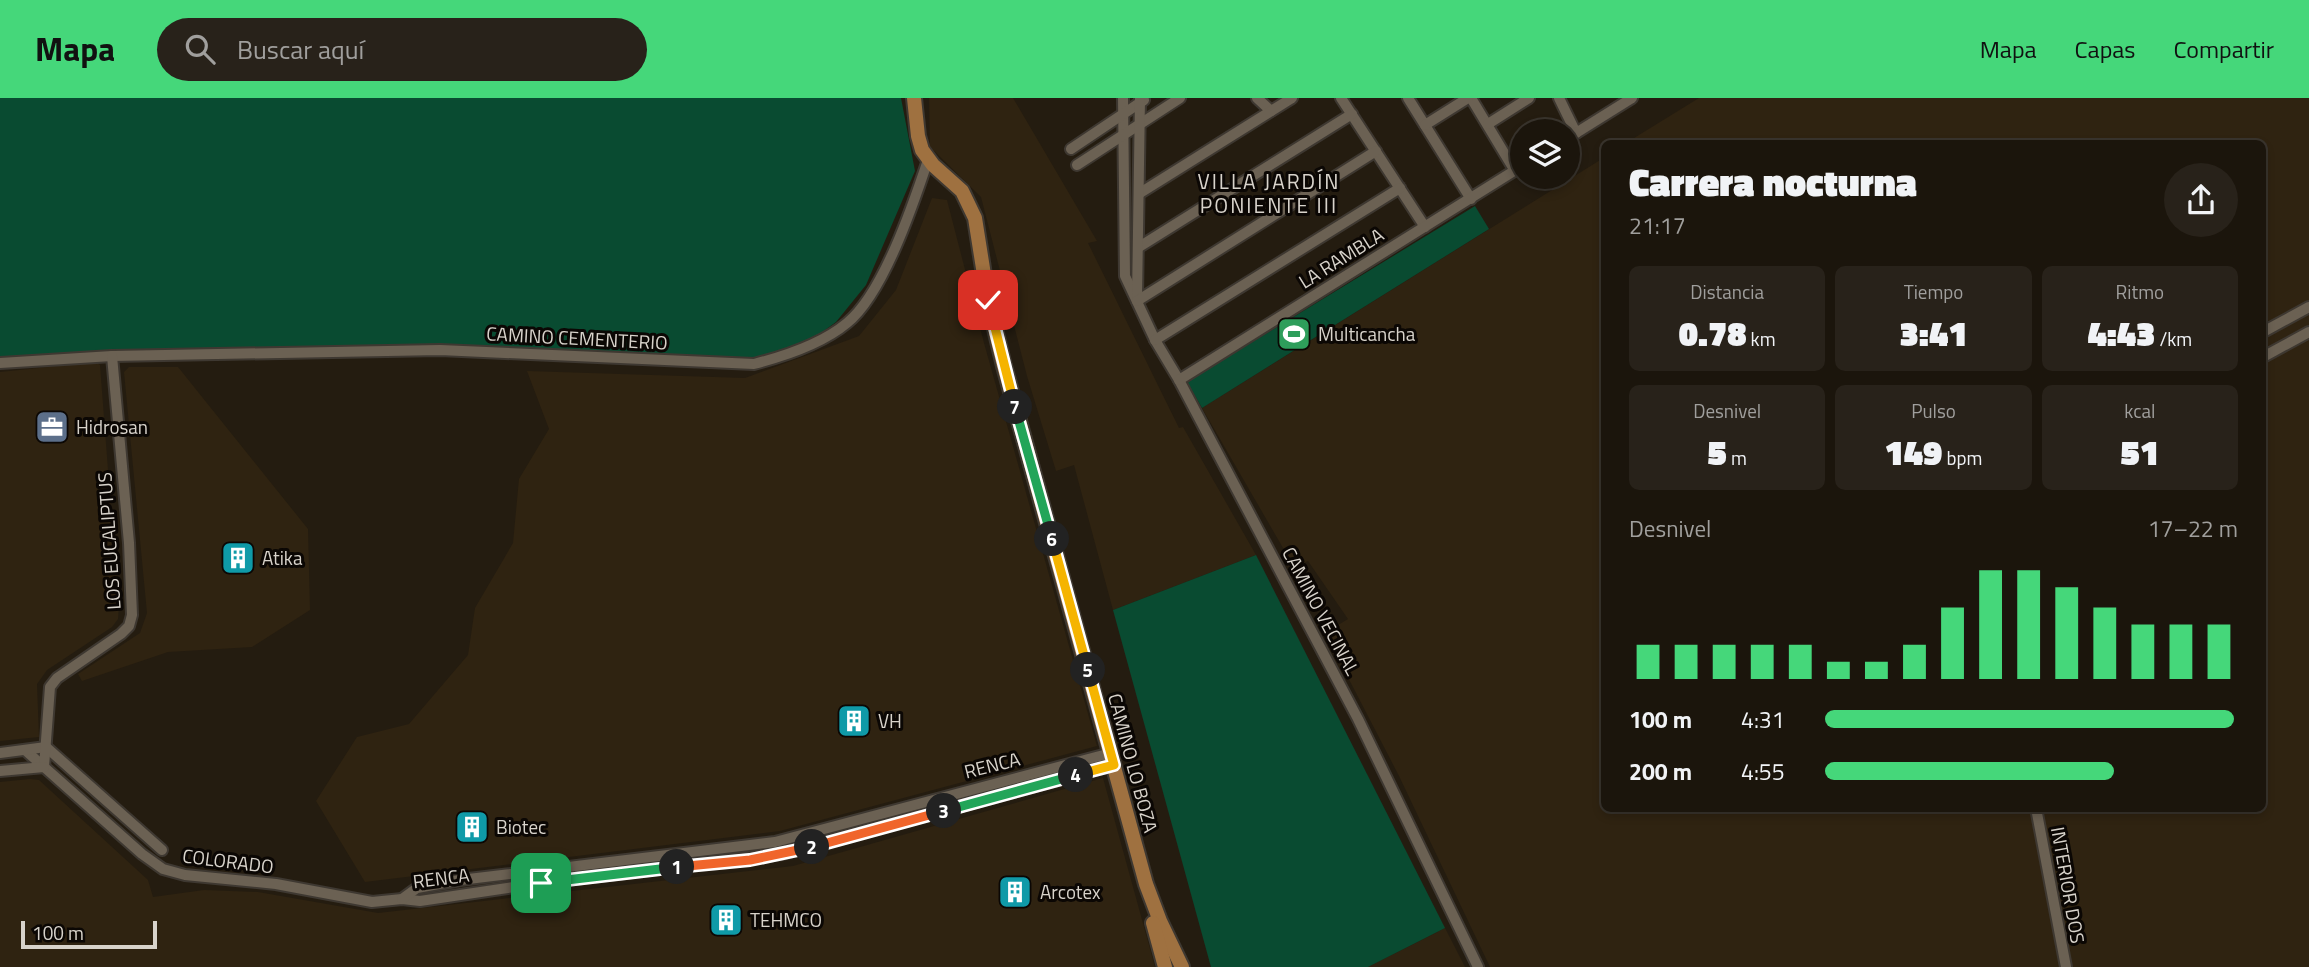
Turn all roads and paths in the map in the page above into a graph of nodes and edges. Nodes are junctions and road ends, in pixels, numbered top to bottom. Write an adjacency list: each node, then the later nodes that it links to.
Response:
1 (914, 98): 25 (main road, CAMINO LO BOZA)
2 (1123, 98): 14 (street)
3 (1180, 98): 17 (street)
4 (1257, 98): 13 (street)
5 (1292, 98): 13 (street)
6 (1341, 98): 15 (street)
7 (1408, 98): 19 (street)
8 (1469, 98): 18 (street); 19 (street)
9 (1529, 98): 18 (street)
10 (1559, 98): 16 (street)
11 (1632, 98): 20 (street)
12 (1142, 99): 14 (street); 17 (street)
13 (1271, 111): 29 (street)
14 (1123, 114): 21 (street); 22 (street)
15 (1352, 114): 23 (street); 32 (street)
16 (1566, 119)
17 (1140, 124): 21 (street); 29 (street)
18 (1488, 124): 24 (street)
19 (1424, 125): 30 (street)
20 (1580, 130)
21 (1123, 135): 26 (street); 33 (street, CAMINO VECINAL)
22 (1071, 149)
23 (1376, 151): 28 (street); 33 (street)
24 (1510, 156)
25 (928, 160): 39 (street, CAMINO CEMENTERIO); 45 (main road, CAMINO LO BOZA)
26 (1077, 165)
27 (1510, 175): 30 (street, LA RAMBLA)
28 (1400, 188): 31 (street); 37 (street)
29 (1140, 193): 32 (street)
30 (1471, 199): 31 (street, LA RAMBLA)
31 (1425, 227): 41 (street, LA RAMBLA)
32 (1139, 247): 33 (street)
33 (1137, 301): 37 (street, CAMINO VECINAL)
34 (2309, 307): 35 (street)
35 (2266, 330)
36 (2309, 332): 38 (street)
37 (1155, 340): 41 (street, CAMINO VECINAL)
38 (2266, 355)
39 (112, 356): 40 (street, CAMINO CEMENTERIO); 42 (street, LOS EUCALIPTUS)
40 (0, 363)
41 (1179, 380): 60 (street, CAMINO VECINAL)
42 (47, 747): 43 (street); 46 (street, LOS EUCALIPTUS); 53 (street, COLORADO)
43 (25, 750): 44 (street); 46 (street, COLORADO)
44 (0, 753)
45 (1112, 759): 48 (street, RENCA); 49 (street, RENCA); 55 (main road, CAMINO LO BOZA)
46 (44, 767): 47 (street); 57 (street, COLORADO)
47 (0, 771)
48 (1019, 777): 49 (street); 51 (street, RENCA)
49 (1023, 789): 52 (street, RENCA)
50 (2037, 812): 61 (street, INTERIOR DOS)
51 (862, 820): 52 (street); 54 (street, RENCA)
52 (865, 833): 56 (street, RENCA)
53 (162, 850)
54 (460, 880): 56 (street); 57 (street, RENCA)
55 (1146, 884): 58 (main road, CAMINO LO BOZA); 59 (main road, CAMINO LO BOZA)
56 (461, 893): 57 (street, RENCA)
57 (402, 899)
58 (1165, 967)
59 (1182, 967)
60 (1478, 967)
61 (2066, 967)

